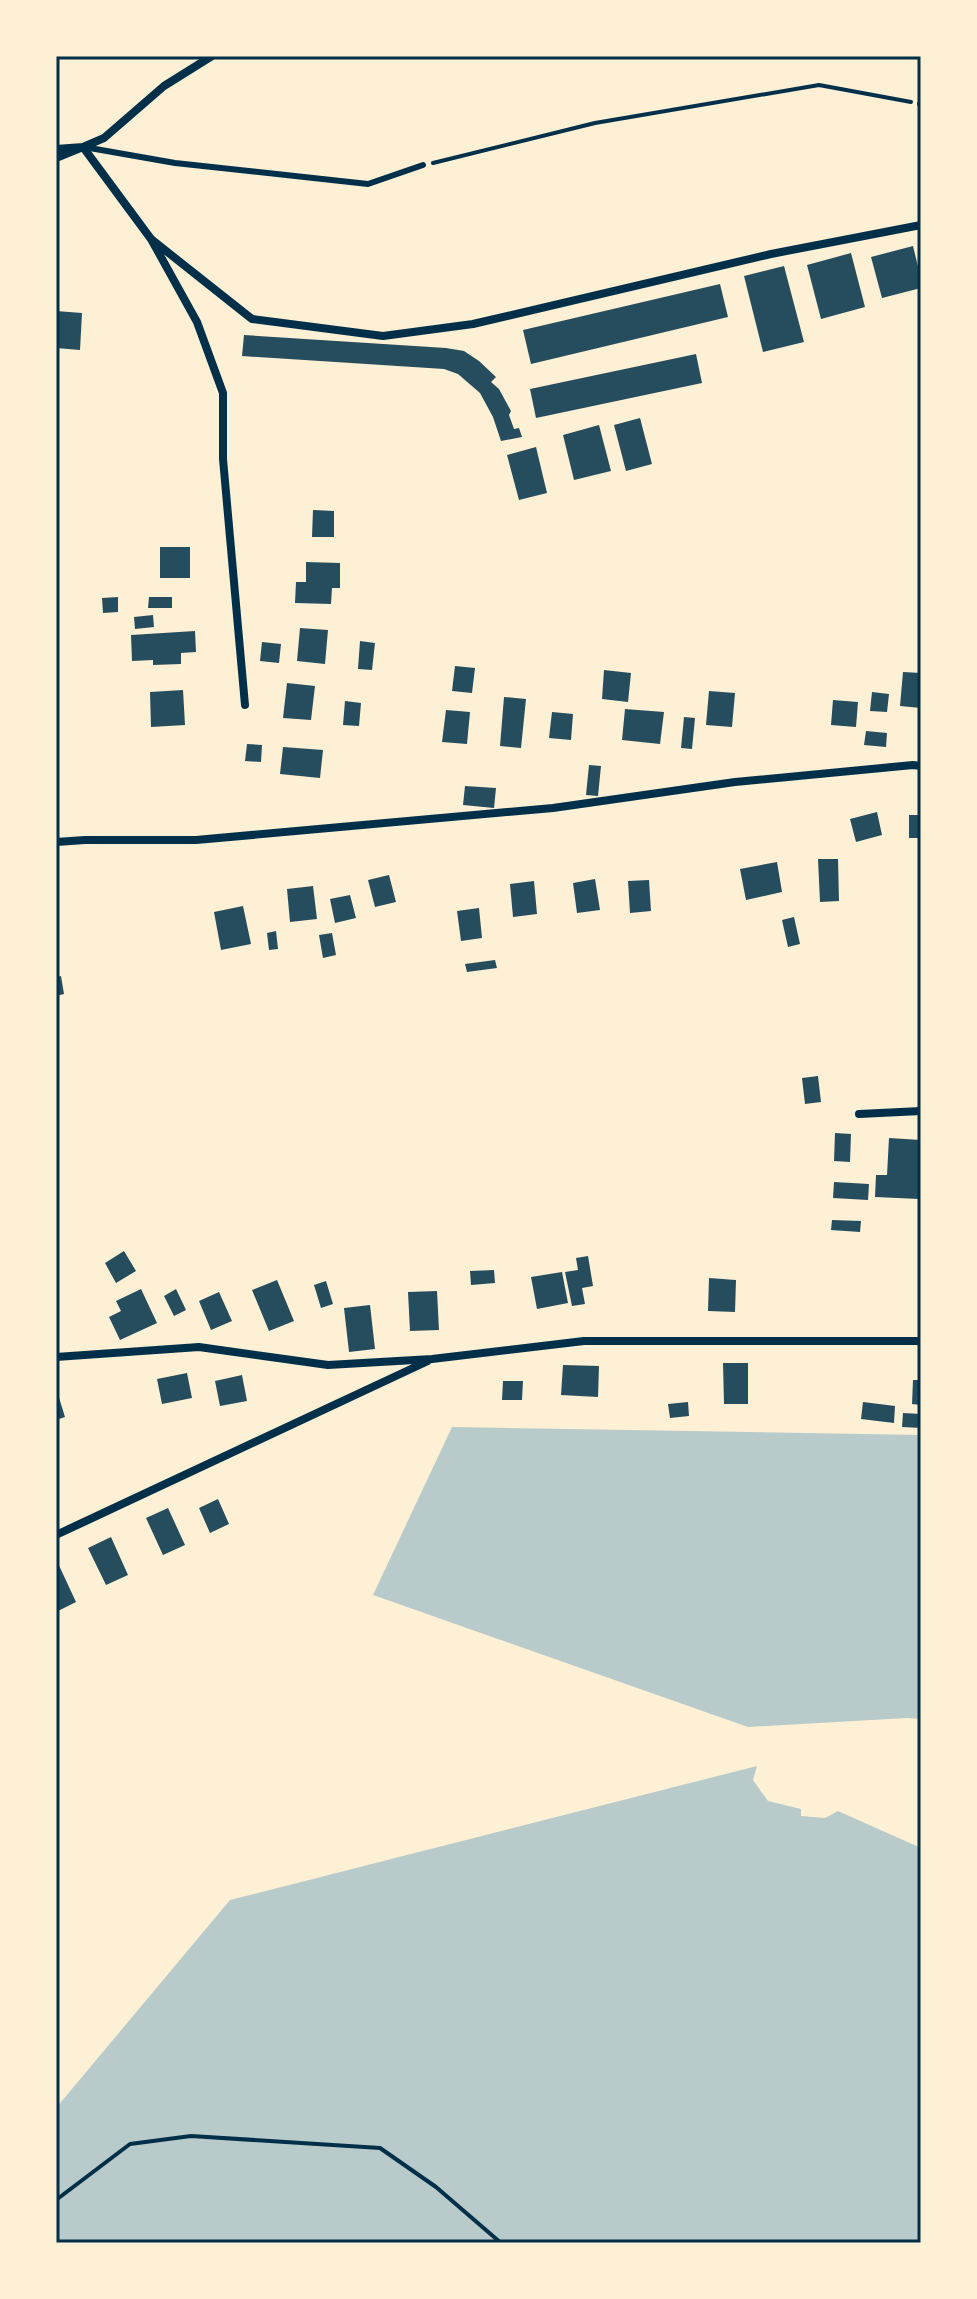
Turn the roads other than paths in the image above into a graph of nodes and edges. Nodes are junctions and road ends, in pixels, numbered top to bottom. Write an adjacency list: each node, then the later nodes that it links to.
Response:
1 (212, 56): 2 (street)
2 (83, 147): 3 (street); 4 (street); 5 (lane); 7 (street)
3 (56, 149)
4 (56, 158)
5 (423, 165)
6 (921, 225): 7 (street)
7 (151, 239): 8 (street)
8 (245, 705)
9 (921, 766): 10 (street)
10 (56, 842)
11 (921, 1111): 12 (street)
12 (859, 1114)
13 (921, 1341): 15 (street)
14 (56, 1357): 15 (street)
15 (432, 1359): 16 (street)
16 (56, 1535)

